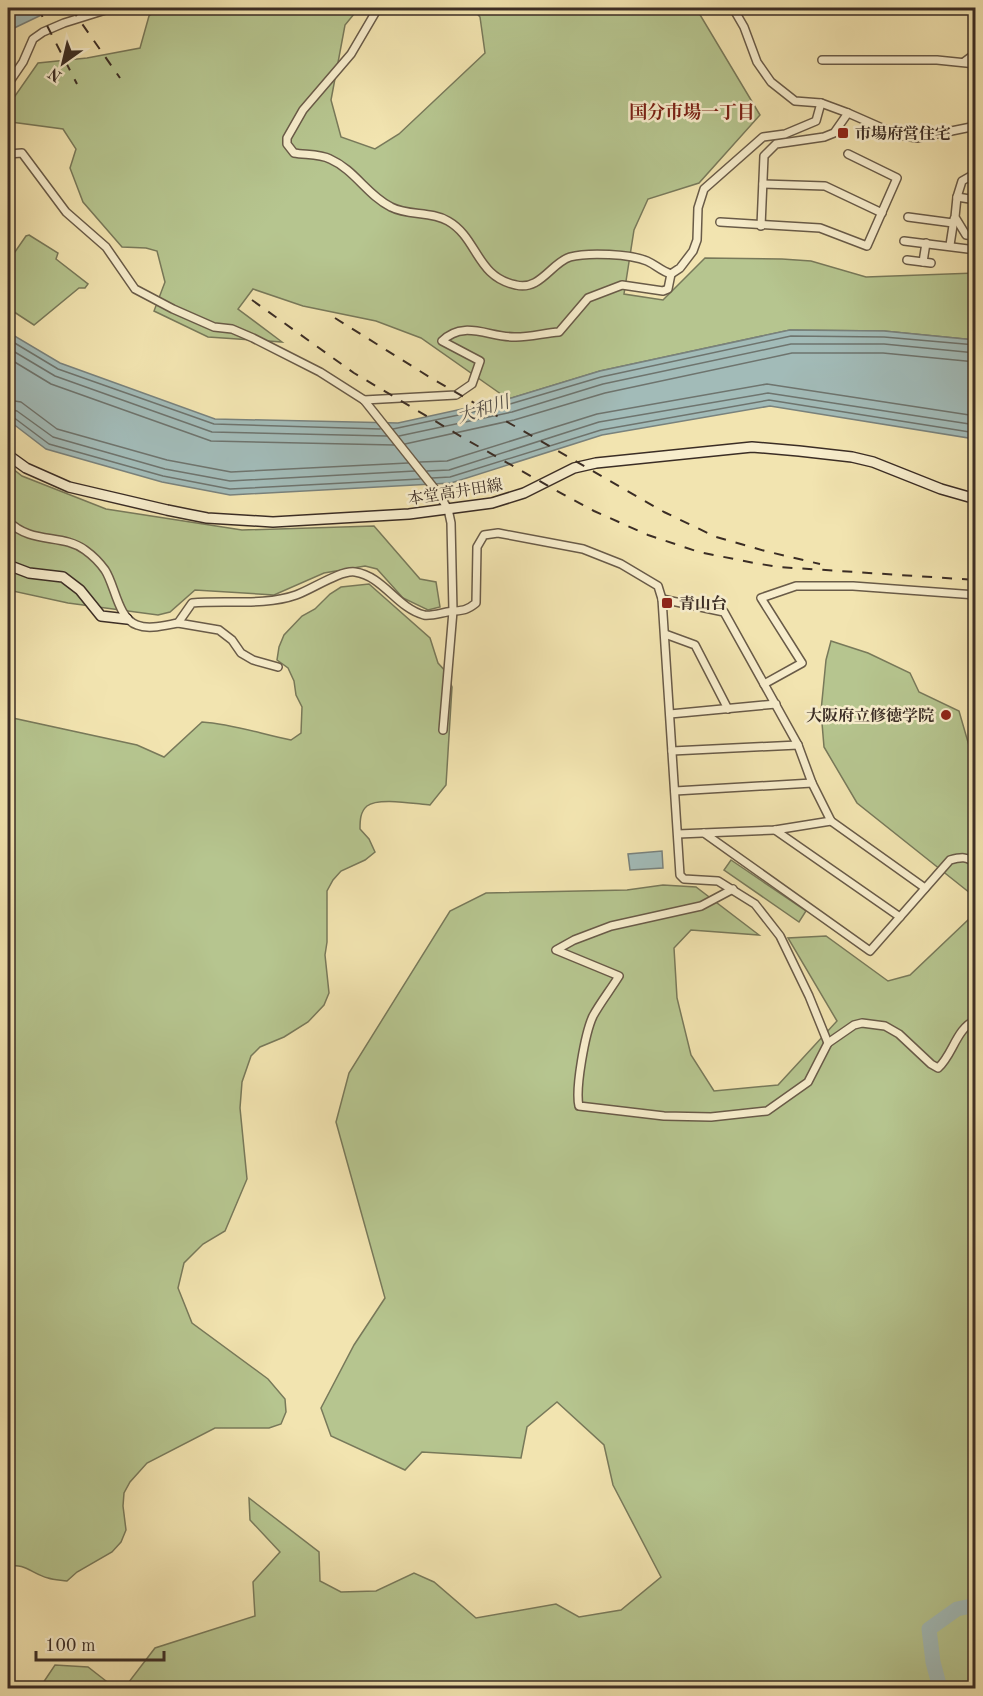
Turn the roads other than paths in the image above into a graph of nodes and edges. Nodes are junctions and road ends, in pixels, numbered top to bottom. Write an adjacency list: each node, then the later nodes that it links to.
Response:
1 (112, 8): 8 (street)
2 (378, 8): 29 (street)
3 (733, 8): 9 (street)
4 (975, 53): 6 (street)
5 (822, 60): 6 (street)
6 (964, 63): 7 (street)
7 (975, 64)
8 (8, 84)
9 (821, 103): 10 (street); 29 (street)
10 (848, 113): 11 (street); 15 (street)
11 (975, 126)
12 (8, 154): 30 (street)
13 (848, 154): 18 (street)
14 (975, 173): 16 (street)
15 (763, 184): 18 (street); 22 (street)
16 (957, 197): 17 (street); 20 (street)
17 (975, 200)
18 (882, 213): 22 (street)
19 (908, 217): 20 (street)
20 (954, 220): 23 (street); 26 (street)
21 (720, 222): 22 (street)
22 (761, 226)
23 (975, 236)
24 (904, 241): 25 (street)
25 (926, 243): 26 (street); 28 (street)
26 (950, 245): 27 (street)
27 (975, 250)
28 (907, 260)
29 (671, 274): 30 (street)
30 (366, 404): 33 (street)
31 (8, 455): 33 (main road, 本堂高井田線)
32 (975, 499): 33 (main road, 本堂高井田線)
33 (448, 509): 38 (street)
34 (8, 521): 39 (street)
35 (8, 565): 39 (main road)
36 (975, 595): 43 (street)
37 (662, 600): 38 (street); 41 (street); 43 (street)
38 (453, 611): 40 (street); 47 (street)
39 (126, 619): 40 (street)
40 (178, 622): 42 (street)
41 (665, 634): 45 (street); 46 (street)
42 (278, 667)
43 (764, 684): 44 (street)
44 (776, 704): 45 (street); 48 (street)
45 (728, 709): 46 (street)
46 (670, 714): 49 (street)
47 (443, 730)
48 (798, 745): 49 (street); 50 (street)
49 (672, 750): 51 (street)
50 (812, 783): 51 (street); 52 (street)
51 (675, 791): 55 (street)
52 (831, 821): 53 (street); 57 (street)
53 (775, 830): 54 (street); 59 (street)
54 (704, 833): 55 (street); 59 (street)
55 (678, 834): 58 (street)
56 (975, 864): 57 (street)
57 (926, 888): 59 (street)
58 (734, 889): 61 (street); 61 (street)
59 (900, 917)
60 (975, 1020): 61 (street)
61 (828, 1043)

